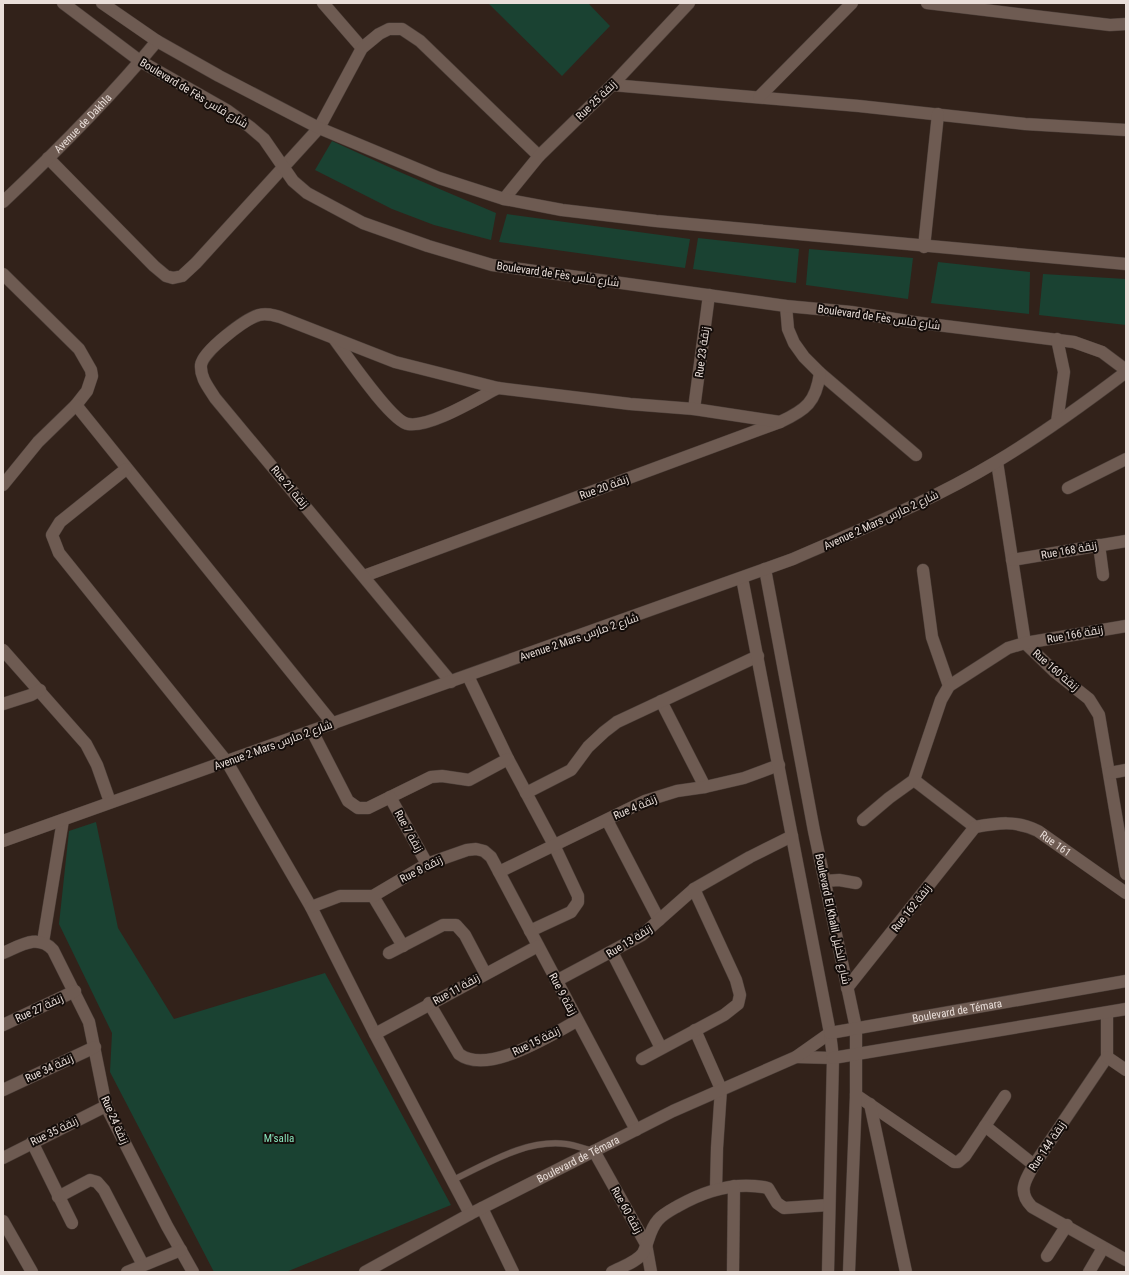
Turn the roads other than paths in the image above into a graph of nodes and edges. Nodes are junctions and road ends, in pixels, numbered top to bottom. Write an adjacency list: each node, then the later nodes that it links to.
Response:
1 (63, 3): 10 (street, Boulevard de Fès شارع فاس)
2 (102, 3): 8 (street)
3 (323, 3): 9 (street)
4 (852, 3): 12 (street)
5 (927, 3): 7 (street)
6 (685, 4): 11 (street, Rue 25 زنقة)
7 (1126, 24)
8 (157, 41): 10 (street, Avenue de Dakhla); 14 (street)
9 (362, 48): 14 (street); 16 (street)
10 (140, 61): 17 (street, Avenue de Dakhla); 18 (street, Boulevard de Fès شارع فاس)
11 (612, 85): 12 (street); 16 (street, Rue 25 زنقة)
12 (759, 97): 13 (street)
13 (938, 114): 15 (street); 21 (street)
14 (319, 128): 18 (street); 20 (street)
15 (1126, 130)
16 (539, 156): 20 (street, Rue 25 زنقة)
17 (48, 158): 18 (street); 19 (street, Avenue de Dakhla)
18 (284, 168): 24 (street, Boulevard de Fès شارع فاس)
19 (5, 196)
20 (504, 199): 21 (street)
21 (924, 247): 22 (street)
22 (1126, 264)
23 (3, 274): 31 (street)
24 (710, 295): 25 (street, Boulevard de Fès شارع فاس); 32 (street, Rue 23 زنقة)
25 (786, 306): 27 (street, Boulevard de Fès شارع فاس); 29 (street)
26 (334, 340): 30 (street); 30 (street); 46 (street, Rue 21 زنقة)
27 (1057, 340): 28 (street, Boulevard de Fès شارع فاس); 34 (street)
28 (1126, 371): 34 (street, Avenue 2 Mars شارع 2 مارس)
29 (820, 373): 33 (street, Rue 20 زنقة); 35 (street)
30 (498, 388): 32 (street)
31 (76, 405): 38 (street); 39 (street)
32 (694, 409): 33 (street)
33 (780, 422): 46 (street, Rue 20 زنقة)
34 (1057, 422): 37 (street, Avenue 2 Mars شارع 2 مارس)
35 (916, 455)
36 (1125, 460): 40 (street)
37 (997, 462): 43 (street, Rue 160 زنقة); 44 (street, Avenue 2 Mars شارع 2 مارس)
38 (126, 469): 59 (street); 62 (street)
39 (3, 484)
40 (1068, 488)
41 (1126, 541): 42 (street, Rue 168 زنقة)
42 (1099, 545): 43 (street, Rue 168 زنقة); 47 (street)
43 (1012, 560): 50 (street, Rue 160 زنقة)
44 (765, 569): 48 (street, Avenue 2 Mars شارع 2 مارس); 82 (street, Boulevard El Khalil شارع الخليل)
45 (922, 570): 55 (street)
46 (364, 576): 54 (street, Rue 21 زنقة)
47 (1103, 576)
48 (742, 578): 52 (street, Boulevard El Khalil شارع الخليل); 53 (street, Avenue 2 Mars شارع 2 مارس)
49 (1126, 626): 50 (street, Rue 166 زنقة)
50 (1025, 643): 55 (street, Rue 166 زنقة); 65 (street, Rue 160 زنقة)
51 (3, 650): 56 (street)
52 (758, 656): 57 (street); 63 (street, Boulevard El Khalil شارع الخليل)
53 (468, 676): 54 (street, Avenue 2 Mars شارع 2 مارس); 61 (street)
54 (451, 682): 59 (street, Avenue 2 Mars شارع 2 مارس)
55 (949, 686): 66 (street)
56 (40, 690): 58 (street); 70 (street)
57 (661, 701): 67 (street); 68 (street)
58 (3, 704)
59 (333, 724): 60 (street, Avenue 2 Mars شارع 2 مارس)
60 (312, 731): 62 (street, Avenue 2 Mars شارع 2 مارس); 69 (street)
61 (508, 759): 68 (street); 69 (street)
62 (227, 762): 70 (street, Avenue 2 Mars شارع 2 مارس); 87 (street)
63 (779, 765): 67 (street, Rue 4 زنقة); 75 (street, Boulevard El Khalil شارع الخليل)
64 (1126, 770): 65 (street)
65 (1110, 773): 81 (street, Rue 160 زنقة)
66 (914, 780): 73 (street); 74 (street)
67 (705, 787): 72 (street, Rue 4 زنقة)
68 (526, 793): 77 (street)
69 (390, 797): 79 (street, Rue 7 زنقة)
70 (110, 802): 71 (street, Avenue 2 Mars شارع 2 مارس)
71 (63, 820): 76 (street, Avenue 2 Mars شارع 2 مارس); 90 (street)
72 (607, 820): 77 (street, Rue 4 زنقة); 88 (street)
73 (862, 820)
74 (974, 827): 85 (street, Rue 161); 99 (street, Rue 162 زنقة)
75 (792, 836): 84 (street, Rue 13 زنقة); 109 (street, Boulevard El Khalil شارع الخليل)
76 (3, 841)
77 (554, 845): 80 (street, Rue 4 زنقة); 89 (street)
78 (490, 857): 79 (street, Rue 8 زنقة); 80 (street, Rue 9 زنقة)
79 (427, 864): 86 (street, Rue 8 زنقة)
80 (499, 872): 89 (street, Rue 9 زنقة)
81 (1126, 874)
82 (825, 881): 83 (street); 99 (street, Boulevard El Khalil شارع الخليل)
83 (856, 883)
84 (694, 889): 88 (street, Rue 13 زنقة); 107 (street)
85 (1126, 893)
86 (373, 896): 87 (street); 91 (street)
87 (311, 906): 108 (street)
88 (659, 920): 93 (street, Rue 13 زنقة)
89 (530, 930): 92 (street, Rue 9 زنقة)
90 (43, 942): 94 (street); 100 (street, Rue 24 زنقة)
91 (402, 946): 95 (street); 96 (street)
92 (538, 946): 96 (street, Rue 11 زنقة); 97 (street, Rue 9 زنقة)
93 (612, 952): 97 (street, Rue 13 زنقة); 111 (street)
94 (3, 953)
95 (389, 953)
96 (485, 973): 101 (street, Rue 11 زنقة)
97 (556, 981): 104 (street, Rue 9 زنقة)
98 (1126, 981): 106 (street, Boulevard de Témara)
99 (847, 988): 106 (street, Boulevard El Khalil شارع الخليل)
100 (75, 991): 105 (street, Rue 27 زنقة); 110 (street, Rue 24 زنقة)
101 (429, 1003): 104 (street, Rue 15 زنقة); 108 (street, Rue 11 زنقة)
102 (1126, 1009): 103 (street, Boulevard de Témara)
103 (1107, 1012): 112 (street, Boulevard de Témara); 114 (street)
104 (578, 1021): 125 (street, Rue 9 زنقة)
105 (3, 1025)
106 (856, 1028): 109 (street, Boulevard de Témara); 112 (street, Boulevard El Khalil شارع الخليل)
107 (695, 1030): 111 (street); 118 (street)
108 (375, 1034): 130 (street)
109 (830, 1034): 113 (street, Boulevard de Témara); 115 (street, Boulevard El Khalil شارع الخليل)
110 (95, 1046): 119 (street, Rue 34 زنقة); 123 (street, Rue 24 زنقة)
111 (661, 1048): 116 (street)
112 (857, 1055): 115 (street, Boulevard de Témara); 120 (street, Boulevard El Khalil شارع الخليل)
113 (796, 1057): 115 (street, Boulevard de Témara); 118 (street, Boulevard de Témara)
114 (1107, 1057): 117 (street); 129 (street, Rue 144 زنقة)
115 (833, 1058): 134 (street, Boulevard El Khalil شارع الخليل)
116 (642, 1059)
117 (1126, 1070)
118 (721, 1089): 125 (street, Boulevard de Témara); 132 (street)
119 (3, 1090)
120 (856, 1095): 122 (street); 155 (street, Boulevard El Khalil شارع الخليل)
121 (1005, 1096): 124 (street)
122 (870, 1104): 124 (street); 156 (street)
123 (106, 1106): 126 (street, Rue 35 زنقة); 142 (street, Rue 24 زنقة)
124 (985, 1126): 129 (street)
125 (636, 1130): 127 (street, Boulevard de Témara)
126 (32, 1142): 128 (street, Rue 35 زنقة); 133 (street)
127 (594, 1151): 130 (lane); 135 (street, Boulevard de Témara); 140 (street, Rue 60 زنقة)
128 (3, 1158)
129 (1034, 1164): 139 (street, Rue 144 زنقة)
130 (451, 1181): 136 (street)
131 (734, 1186): 132 (street); 134 (street); 153 (street)
132 (716, 1189): 140 (street)
133 (58, 1197): 138 (street); 145 (street)
134 (829, 1205): 154 (street, Boulevard El Khalil شارع الخليل)
135 (482, 1208): 136 (street, Boulevard de Témara); 150 (street)
136 (470, 1214): 149 (street, Boulevard de Témara)
137 (3, 1221): 146 (street)
138 (72, 1223)
139 (1067, 1226): 141 (street, Rue 144 زنقة); 143 (street)
140 (646, 1244): 151 (street); 152 (street, Rue 60 زنقة)
141 (1103, 1248): 144 (street, Rue 144 زنقة); 157 (street)
142 (181, 1250): 145 (street); 148 (street, Rue 24 زنقة)
143 (1047, 1256)
144 (1126, 1260)
145 (143, 1265): 147 (street)
146 (32, 1272)
147 (127, 1272)
148 (193, 1272)
149 (365, 1272)
150 (512, 1272)
151 (612, 1272)
152 (651, 1272)
153 (733, 1272)
154 (828, 1272)
155 (849, 1272)
156 (906, 1272)
157 (1089, 1272)

